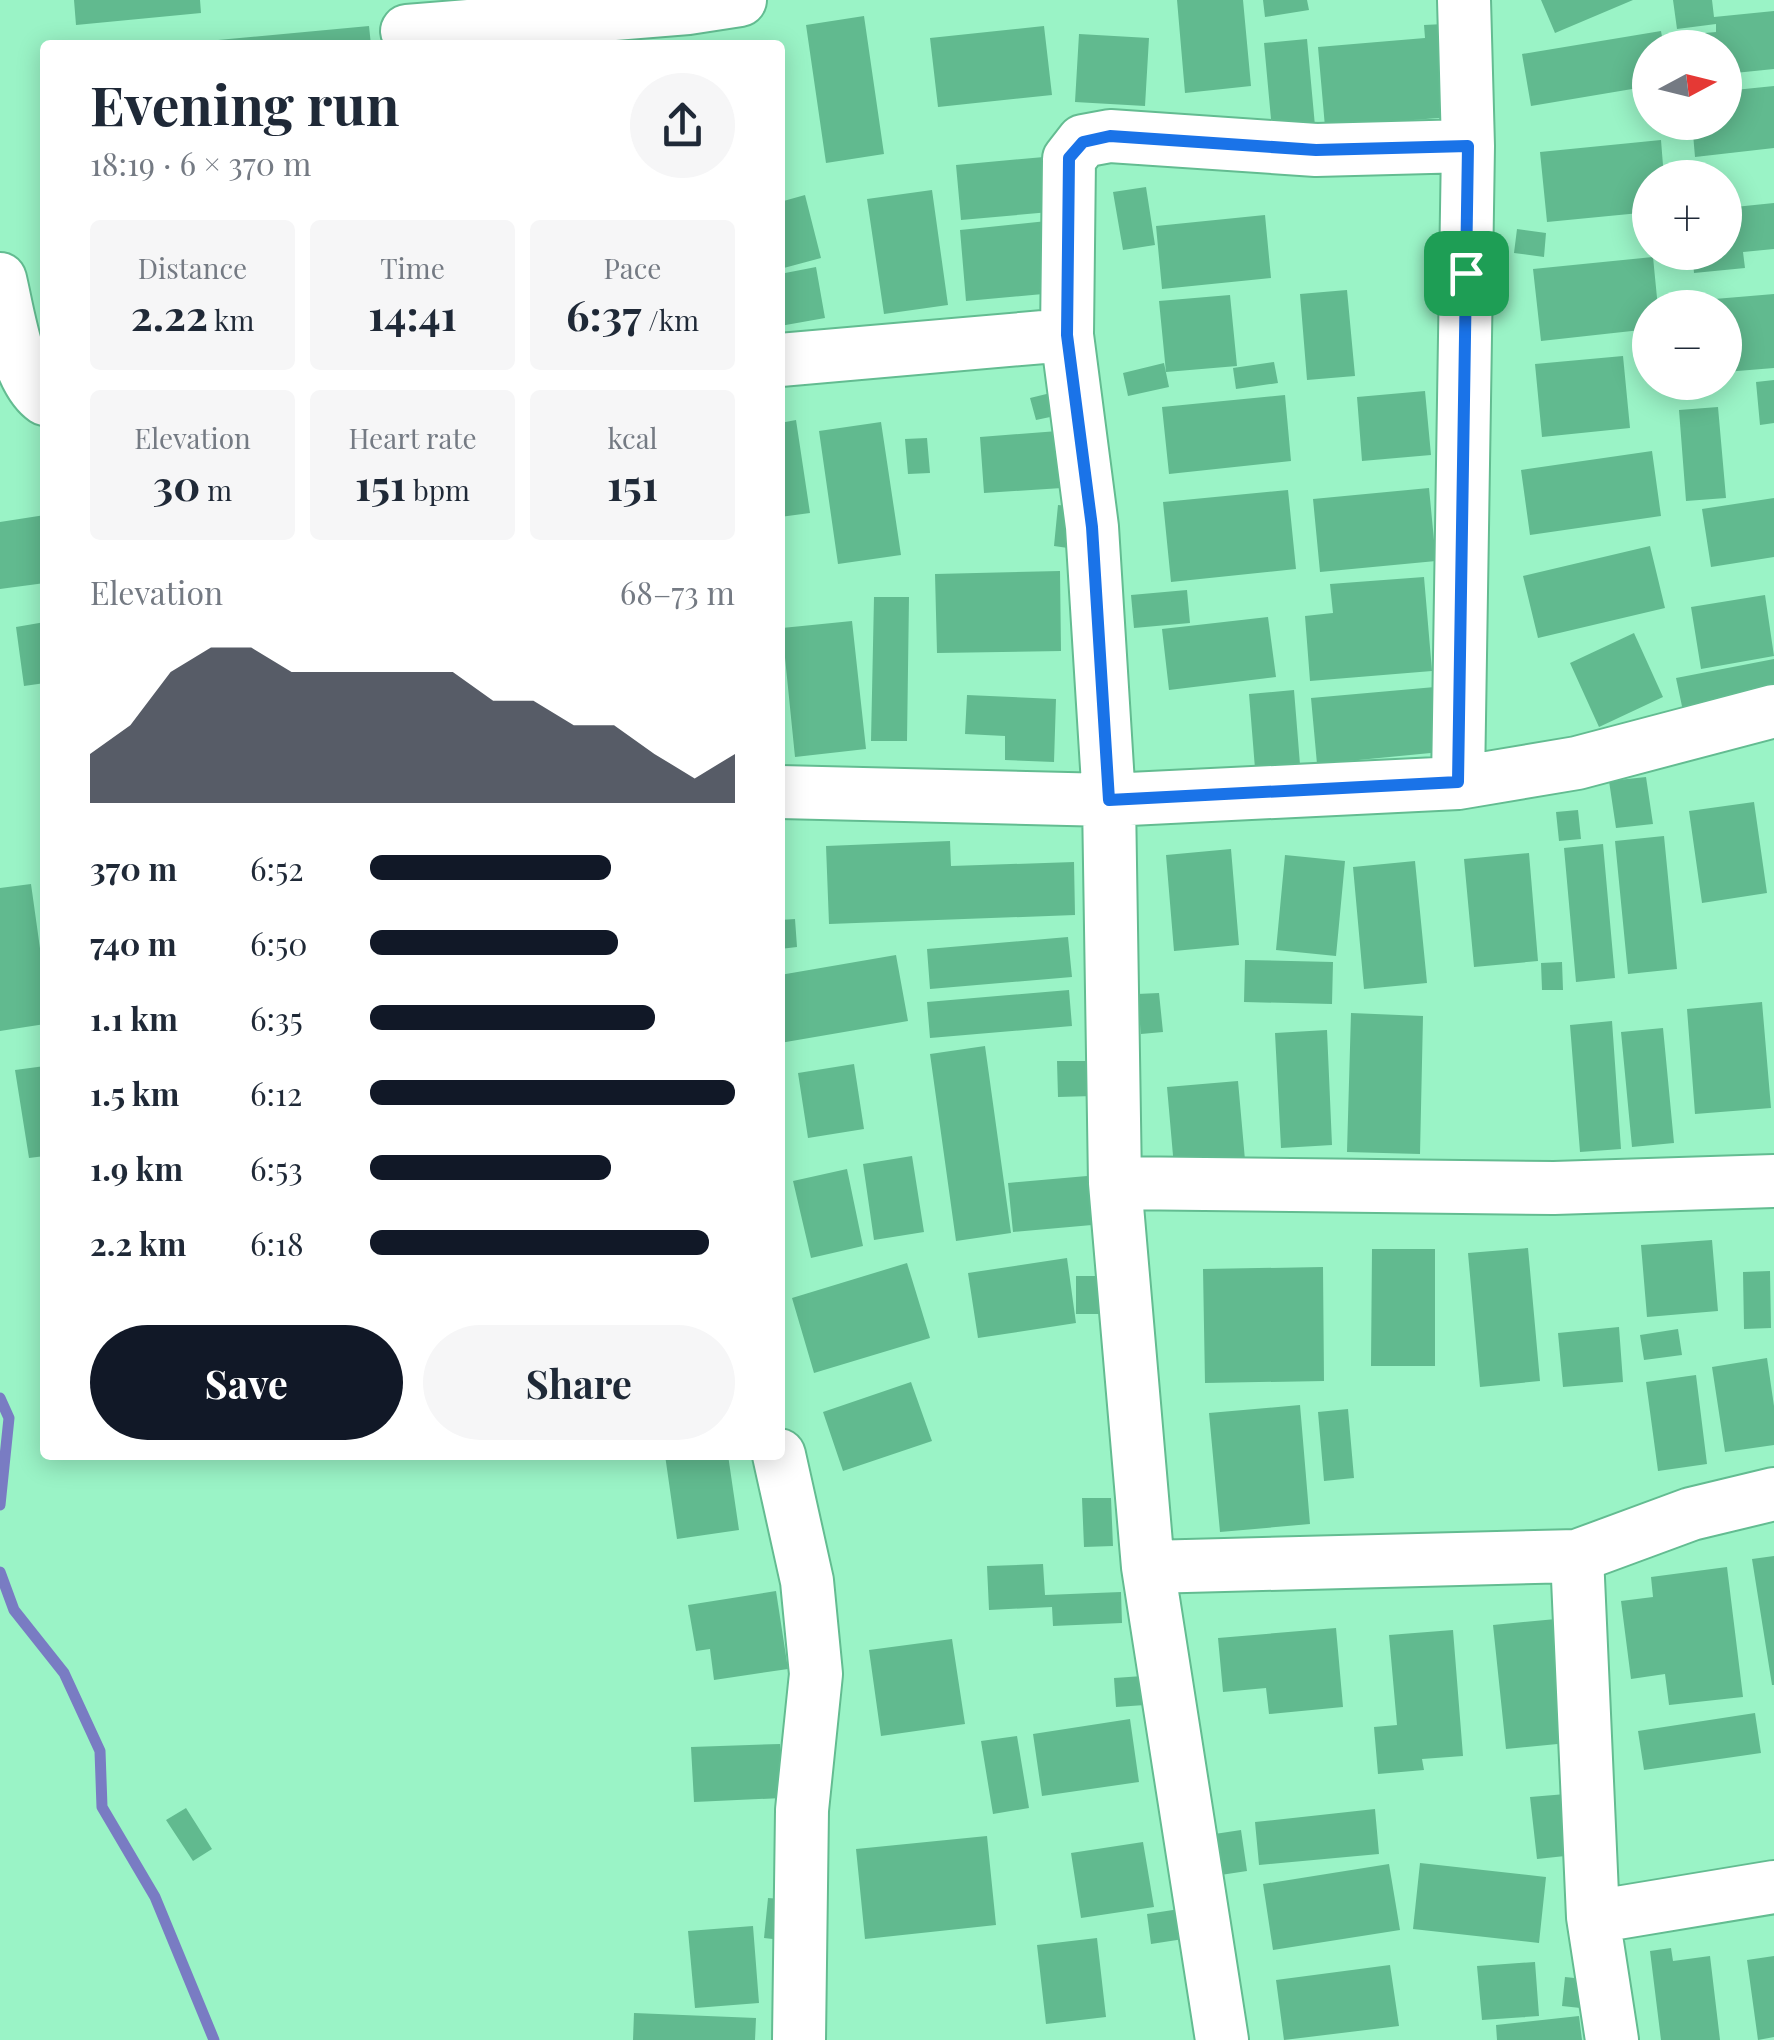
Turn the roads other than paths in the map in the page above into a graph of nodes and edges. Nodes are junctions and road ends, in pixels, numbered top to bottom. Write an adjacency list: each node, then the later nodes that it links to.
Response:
1 (740, 0): 3 (street)
2 (1464, 0): 4 (street)
3 (406, 25)
4 (1468, 146): 6 (street); 10 (street)
5 (0, 279): 8 (street)
6 (1067, 335): 7 (street); 12 (street)
7 (785, 360)
8 (40, 396)
9 (1774, 712): 10 (street)
10 (1458, 782): 12 (street)
11 (785, 792): 12 (street)
12 (1109, 800): 14 (street)
13 (1774, 1181): 14 (street)
14 (1115, 1183): 18 (street)
15 (780, 1460): 21 (street)
16 (1774, 1494): 17 (street)
17 (1576, 1556): 18 (street); 20 (street)
18 (1148, 1568): 22 (street)
19 (1774, 1887): 20 (street)
20 (1592, 1917): 23 (street)
21 (799, 2040)
22 (1222, 2040)
23 (1612, 2040)

